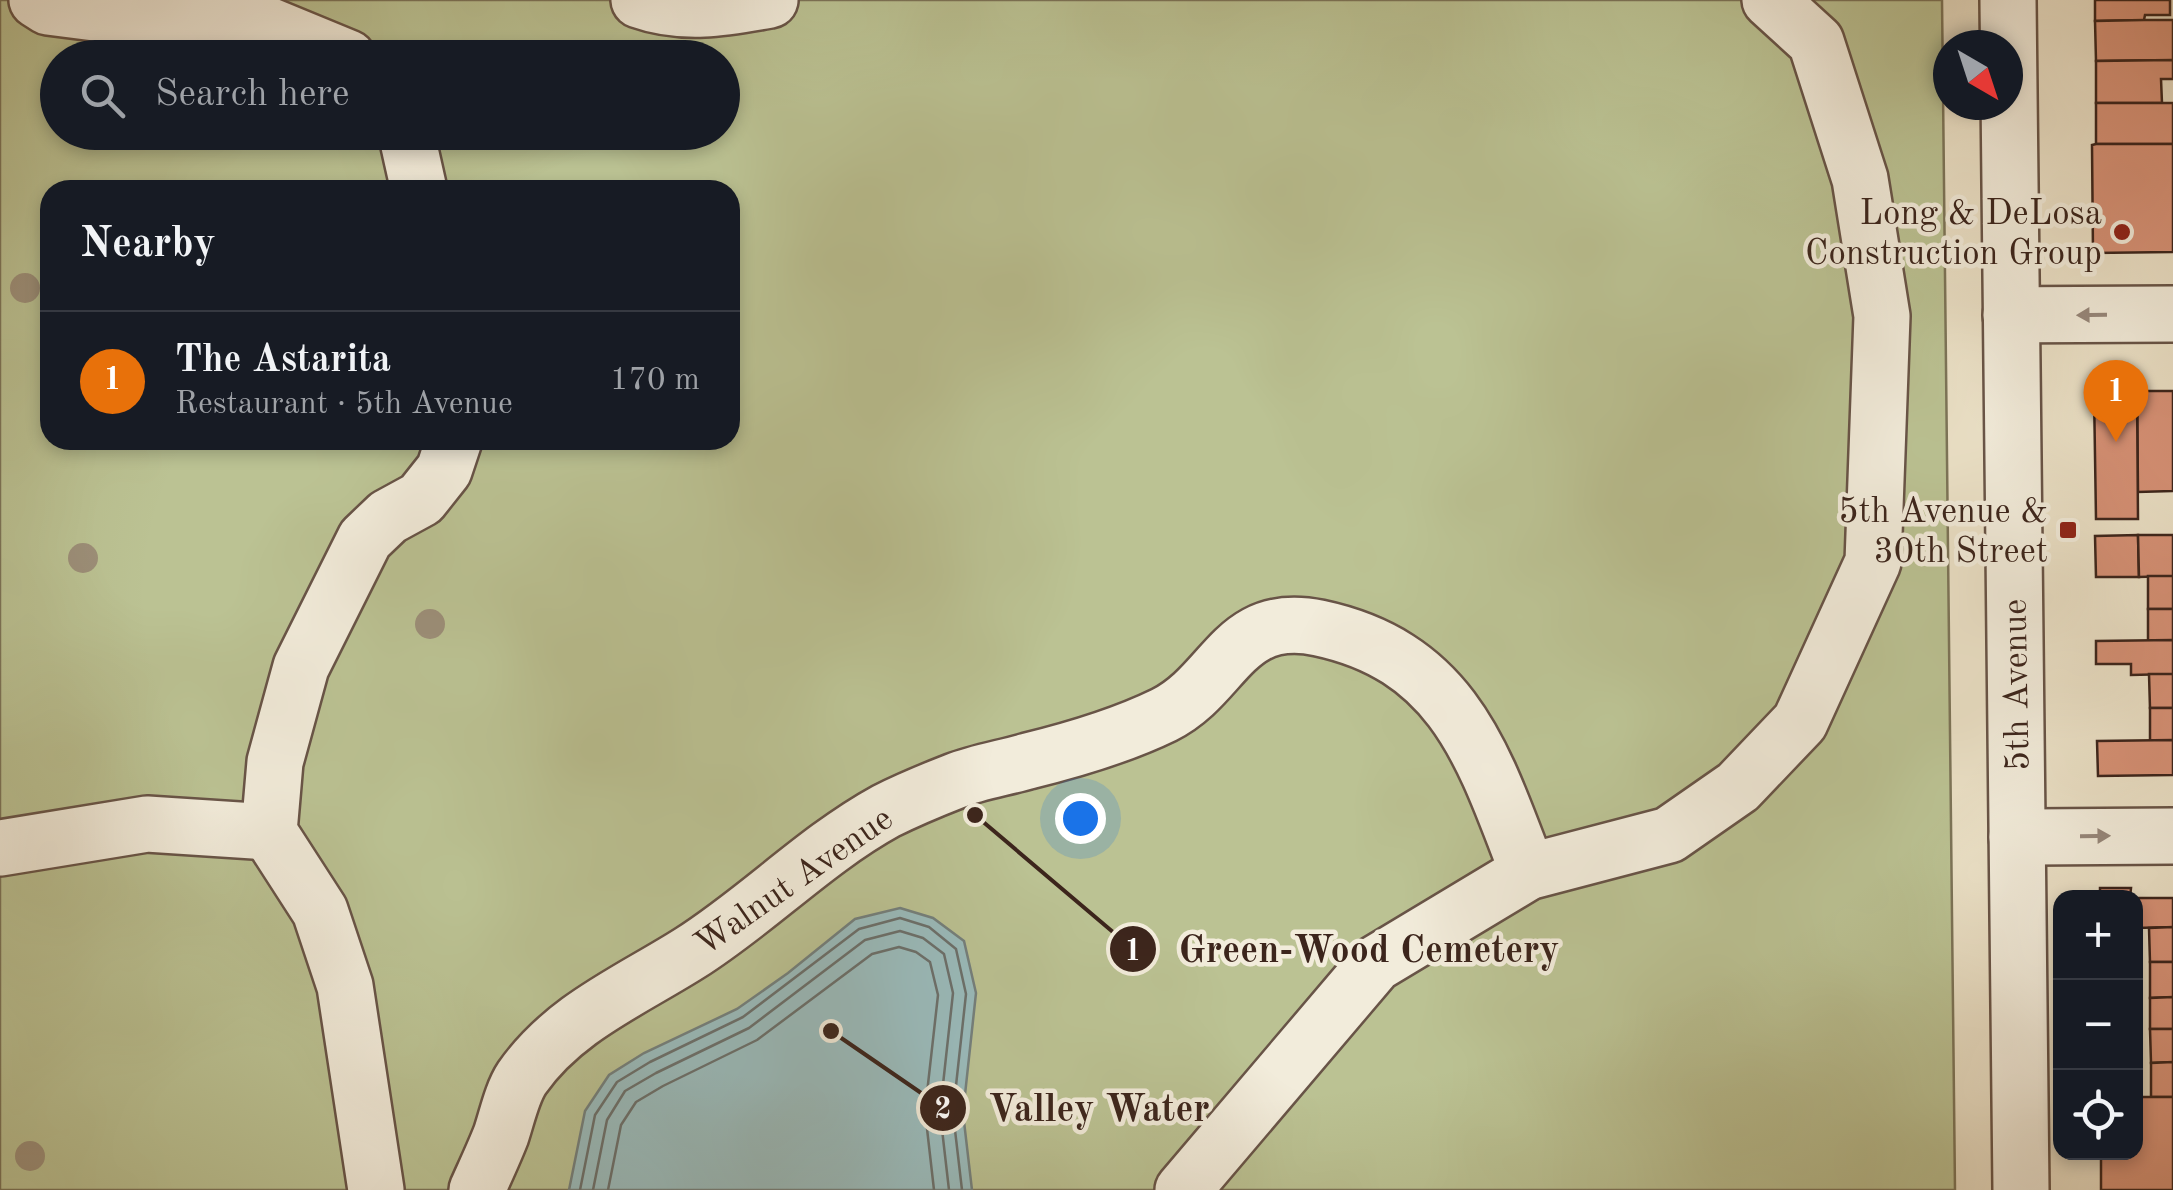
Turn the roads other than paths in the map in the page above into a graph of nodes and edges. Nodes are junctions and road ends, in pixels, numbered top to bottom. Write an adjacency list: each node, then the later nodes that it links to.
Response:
1 (36, 0): 6 (street)
2 (640, 0): 3 (street)
3 (770, 0)
4 (1770, 0): 16 (street)
5 (2008, 0): 10 (street, 5th Avenue)
6 (304, 40)
7 (410, 150): 8 (street)
8 (417, 180)
9 (2173, 314): 10 (street, one-way to 10)
10 (2012, 316): 14 (street, 5th Avenue)
11 (451, 450): 12 (street)
12 (270, 832): 15 (street); 17 (street)
13 (2173, 836): 14 (street, one-way to 13)
14 (2017, 837): 20 (street, 5th Avenue)
15 (0, 848)
16 (1528, 872): 18 (street, Walnut Avenue); 19 (street)
17 (376, 1190)
18 (477, 1190)
19 (1183, 1190)
20 (2020, 1190)

